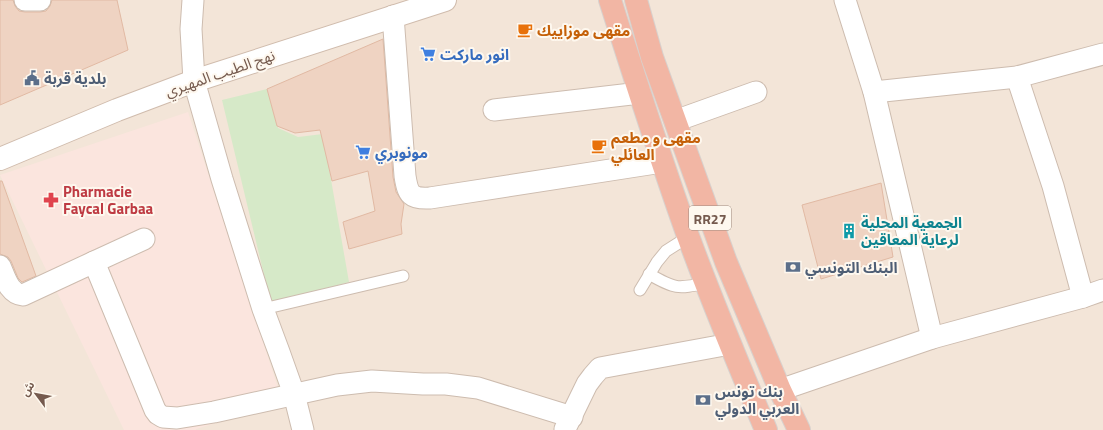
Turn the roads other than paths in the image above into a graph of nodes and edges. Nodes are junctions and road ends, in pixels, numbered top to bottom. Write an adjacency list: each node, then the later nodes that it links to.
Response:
1 (25, 0): 2 (street)
2 (40, 0)
3 (193, 0): 11 (street)
4 (445, 0): 8 (street, نهج الطيب المهيري)
5 (610, 0): 14 (highway, RR27)
6 (636, 0): 16 (highway, RR27)
7 (845, 0): 13 (street)
8 (393, 16): 11 (street, نهج الطيب المهيري); 18 (street)
9 (1103, 54): 10 (street)
10 (1017, 77): 13 (street); 28 (street)
11 (194, 81): 17 (street, نهج الطيب المهيري); 29 (street)
12 (756, 92): 16 (street)
13 (874, 92): 30 (street)
14 (640, 93): 15 (street); 18 (highway, RR27)
15 (494, 110)
16 (675, 121): 32 (highway, RR27)
17 (0, 159)
18 (662, 162): 19 (highway, RR27)
19 (688, 237): 23 (lane); 25 (highway, RR27)
20 (144, 240): 21 (street)
21 (94, 262): 22 (street); 33 (street)
22 (0, 266)
23 (649, 274): 25 (lane); 26 (lane)
24 (403, 276): 29 (lane)
25 (706, 283): 31 (highway, RR27)
26 (640, 290)
27 (1103, 290): 28 (street)
28 (1083, 297): 30 (street)
29 (263, 309): 33 (street)
30 (932, 338): 32 (street)
31 (730, 344): 34 (street); 36 (highway, RR27)
32 (780, 390): 37 (highway, RR27)
33 (294, 394): 34 (street); 35 (street)
34 (568, 424)
35 (303, 430)
36 (766, 430)
37 (799, 430)

